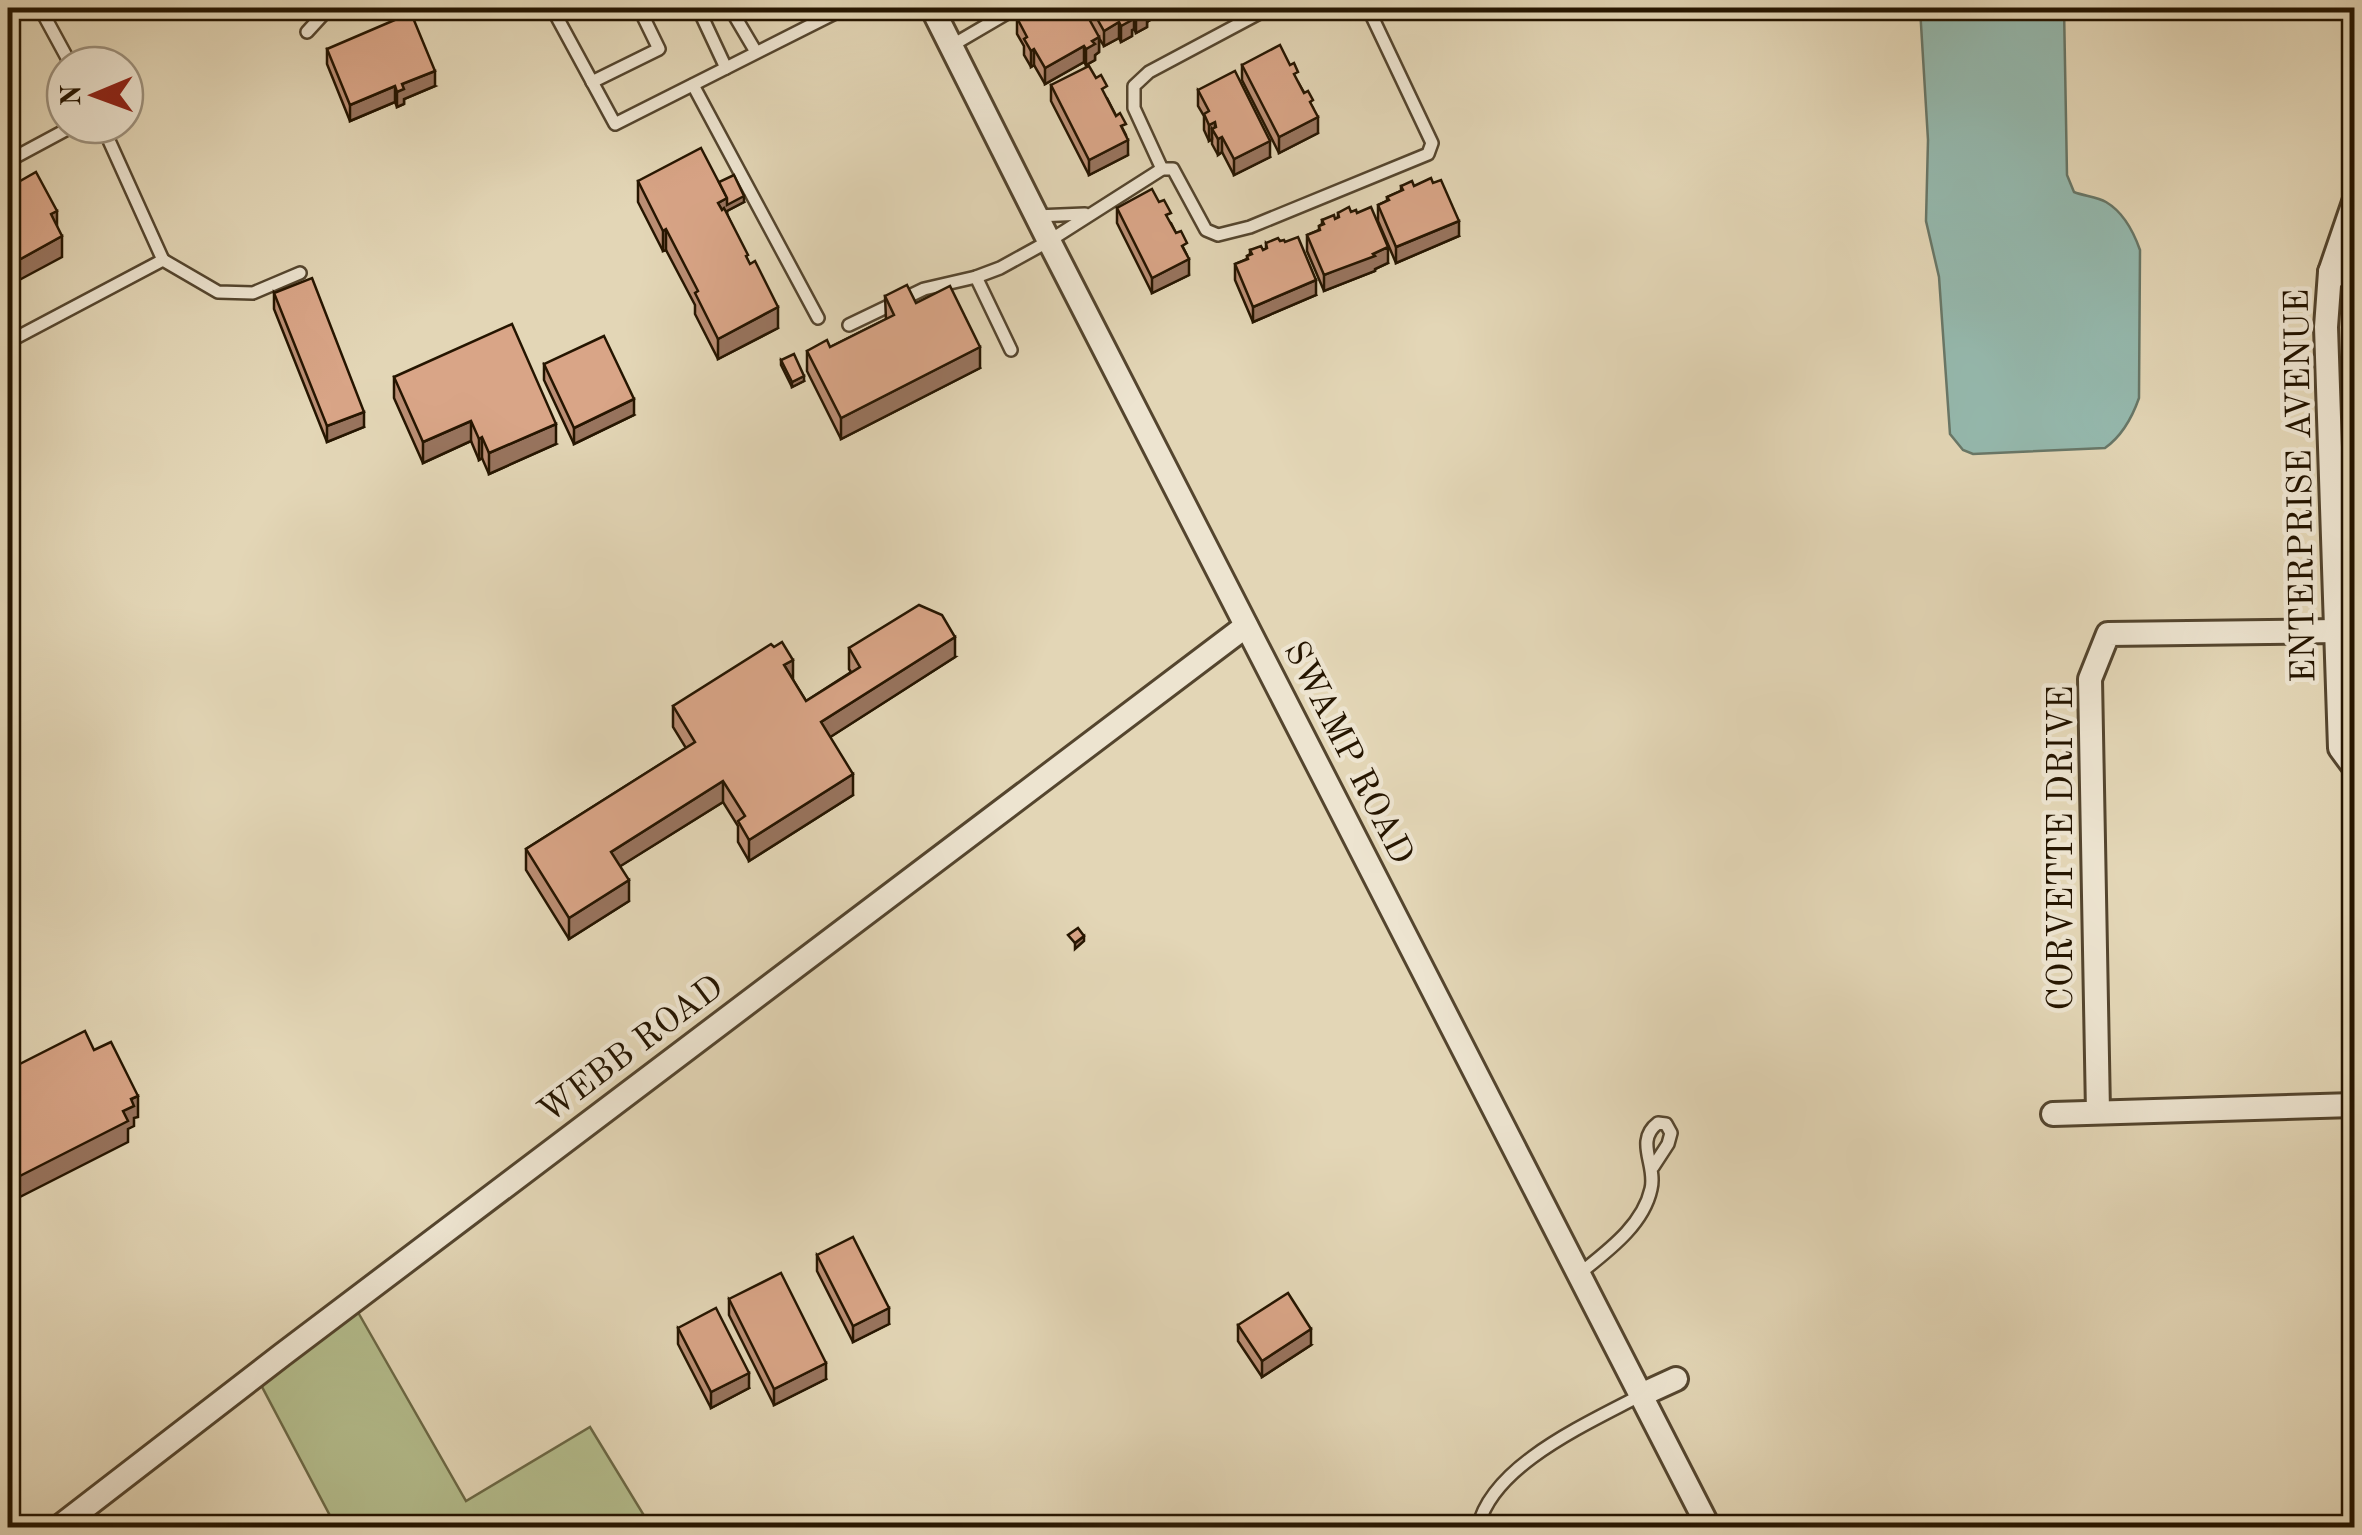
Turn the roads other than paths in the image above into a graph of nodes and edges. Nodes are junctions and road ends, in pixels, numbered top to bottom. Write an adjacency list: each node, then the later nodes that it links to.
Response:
1 (40, 8): 13 (lane)
2 (329, 8): 12 (lane)
3 (552, 8): 17 (lane)
4 (639, 8): 17 (lane)
5 (698, 8): 16 (lane)
6 (730, 8): 15 (lane)
7 (932, 8): 14 (street, SWAMP ROAD)
8 (1016, 8): 14 (lane)
9 (1269, 8): 22 (lane)
10 (1368, 8): 22 (lane)
11 (839, 9): 15 (lane)
12 (307, 32)
13 (60, 45)
14 (951, 46): 25 (street, SWAMP ROAD)
15 (756, 52): 16 (lane)
16 (726, 68): 18 (lane)
17 (592, 82): 18 (lane)
18 (693, 85): 32 (lane)
19 (45, 141): 21 (lane)
20 (111, 145): 27 (lane)
21 (8, 161)
22 (1162, 169): 24 (lane)
23 (2354, 202): 28 (street, ENTERPRISE AVENUE)
24 (1090, 214): 25 (lane); 26 (lane)
25 (1036, 216): 26 (street, SWAMP ROAD)
26 (1048, 241): 30 (lane); 36 (street, SWAMP ROAD)
27 (163, 260): 29 (lane); 34 (lane)
28 (2330, 272): 31 (street); 37 (street, ENTERPRISE AVENUE)
29 (300, 273)
30 (976, 277): 33 (lane); 35 (lane)
31 (2354, 277)
32 (818, 318)
33 (849, 324)
34 (8, 342)
35 (1011, 350)
36 (1246, 626): 43 (street, SWAMP ROAD); 46 (street, WEBB ROAD)
37 (2336, 631): 38 (street, ENTERPRISE AVENUE); 40 (street, CORVETTE DRIVE)
38 (2354, 767)
39 (2354, 1105): 40 (street)
40 (2098, 1112): 41 (street)
41 (2053, 1114)
42 (1652, 1167): 43 (lane)
43 (1579, 1274): 45 (street, SWAMP ROAD)
44 (1676, 1379): 45 (street)
45 (1641, 1395): 47 (lane); 48 (street, SWAMP ROAD)
46 (58, 1528)
47 (1478, 1528)
48 (1709, 1528)

